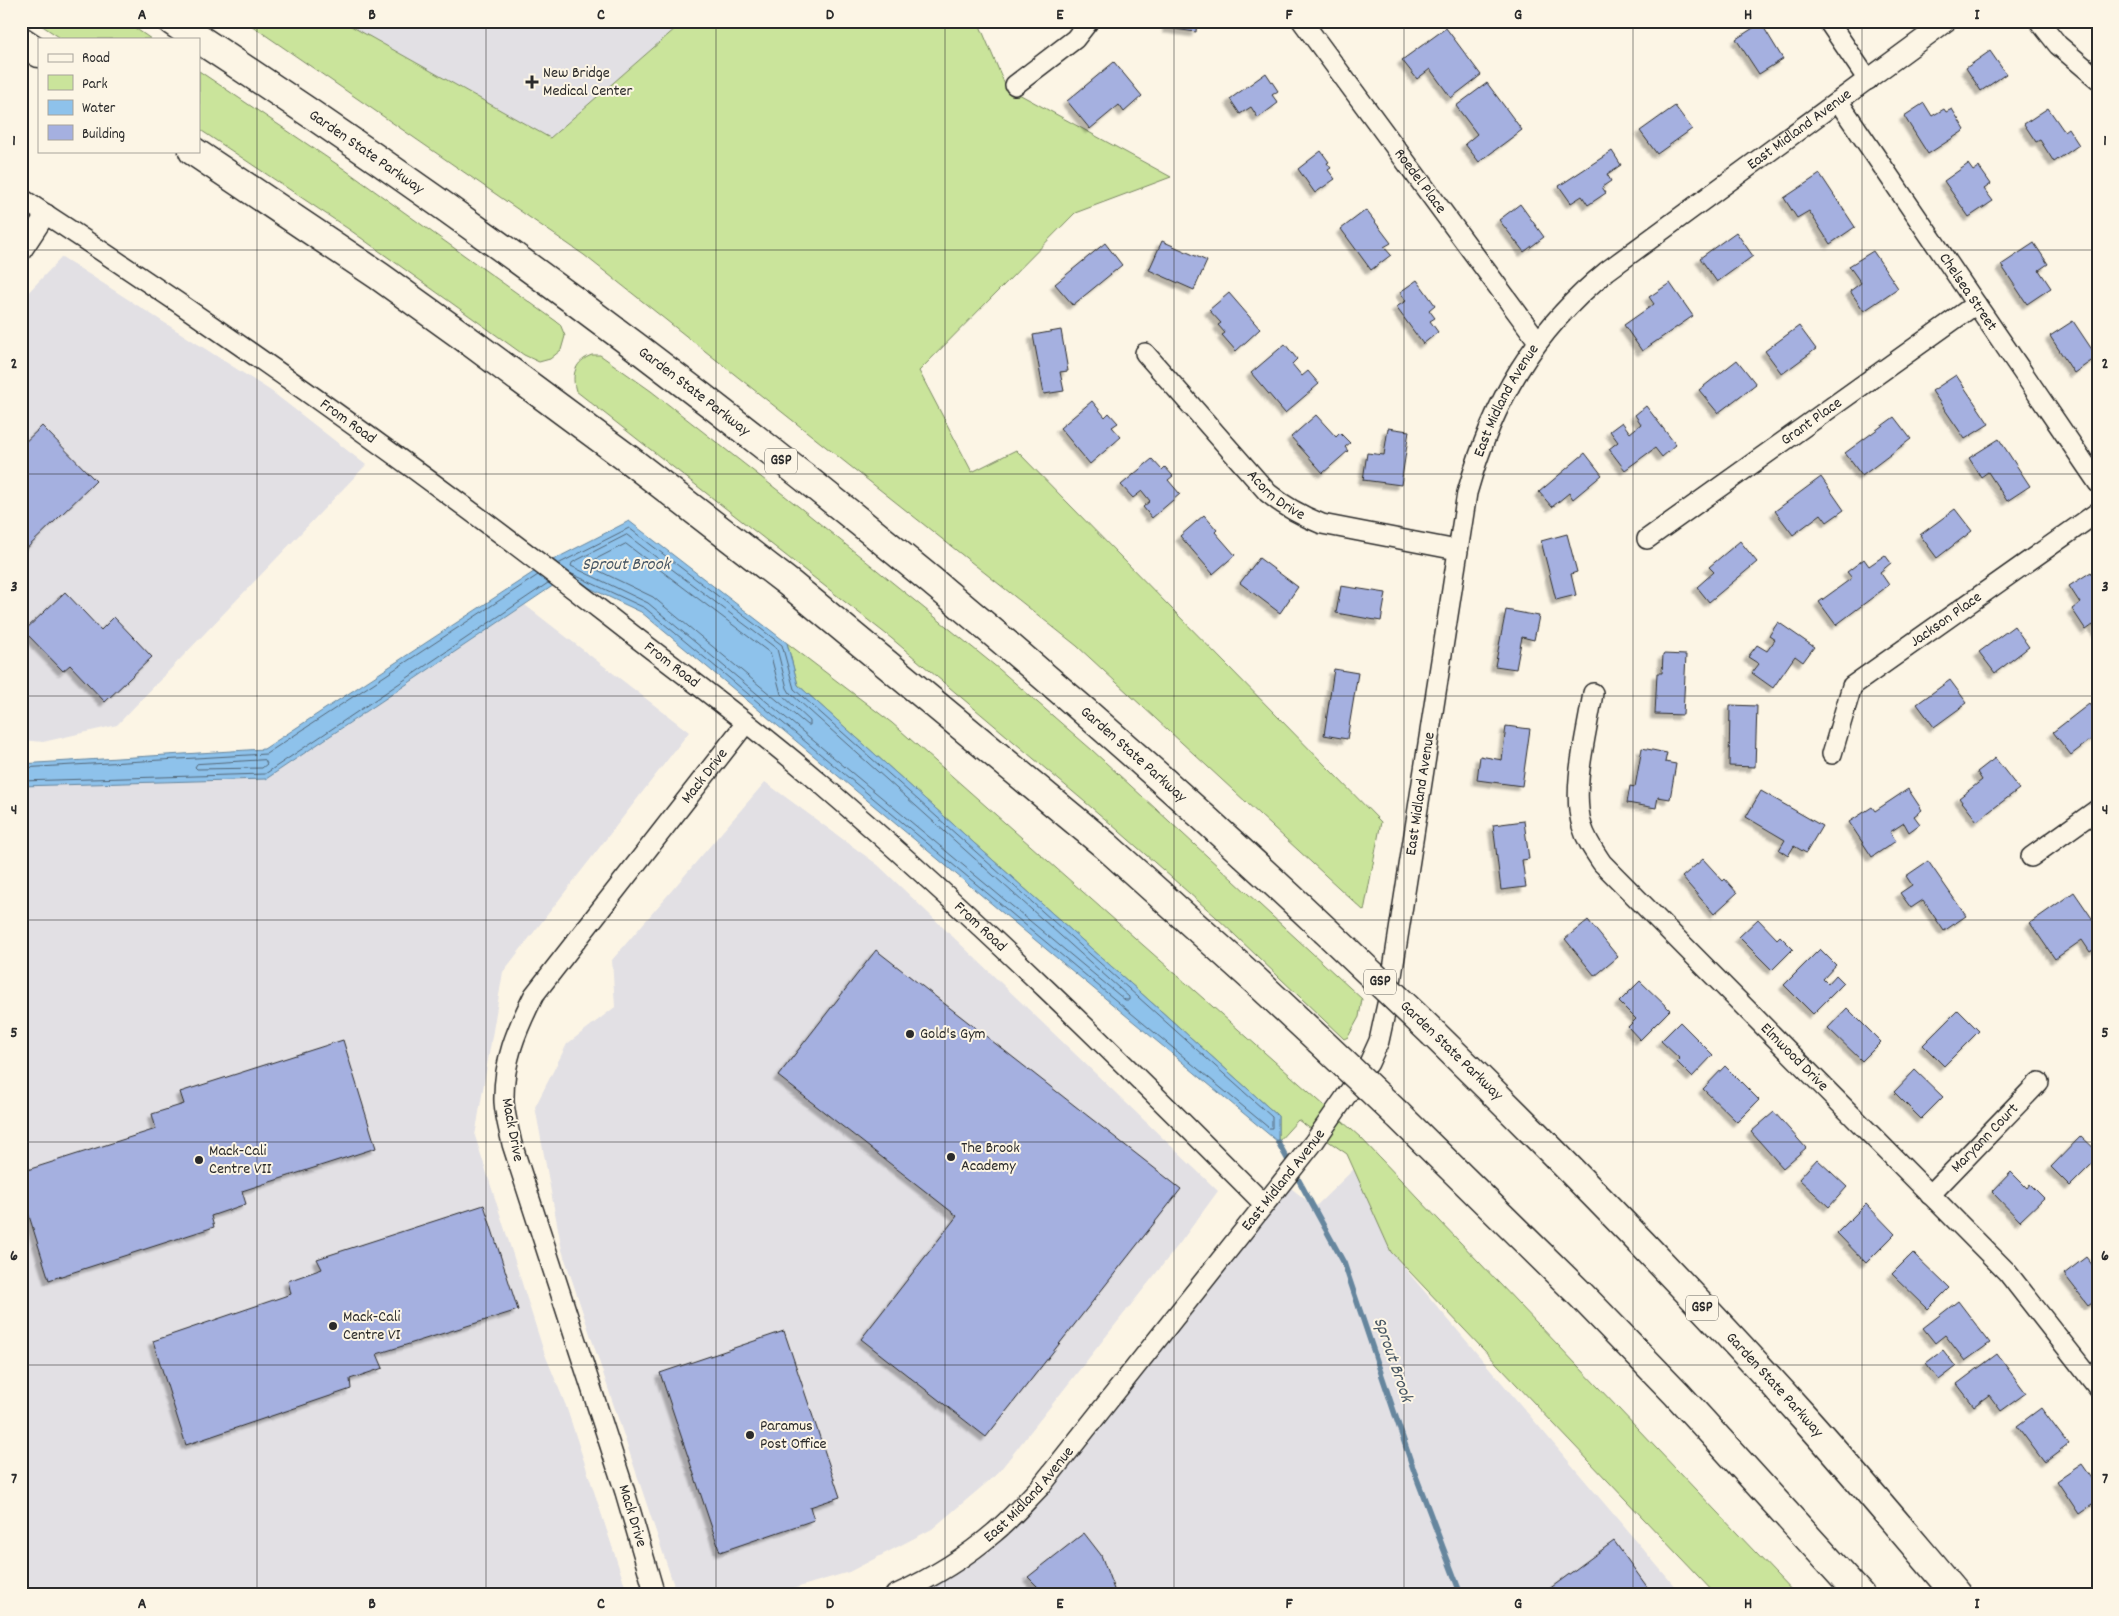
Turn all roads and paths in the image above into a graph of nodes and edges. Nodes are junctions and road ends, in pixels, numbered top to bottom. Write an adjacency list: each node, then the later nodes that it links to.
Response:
1 (172, 21): 7 (highway, Garden State Parkway / GSP)
2 (1089, 21): 13 (street)
3 (1302, 21): 20 (street, Roedel Place)
4 (1828, 21): 12 (street)
5 (1947, 21): 12 (street, East Midland Avenue)
6 (2039, 21): 11 (street)
7 (198, 38)
8 (200, 40): 38 (highway, Garden State Parkway / GSP, bridge)
9 (21, 41): 10 (highway)
10 (38, 52)
11 (2098, 79)
12 (1868, 80): 14 (street, East Midland Avenue)
13 (1015, 85)
14 (1838, 102): 19 (street, Chelsea Street); 20 (street, East Midland Avenue)
15 (194, 152): 37 (highway, bridge)
16 (22, 200): 17 (street, From Road)
17 (46, 214): 18 (street); 27 (street, From Road)
18 (21, 252)
19 (1976, 304): 22 (street, Chelsea Street); 24 (street, Grant Place)
20 (1538, 341): 25 (street, East Midland Avenue)
21 (1145, 353): 25 (street, Acorn Drive)
22 (2098, 483)
23 (2098, 512): 28 (street, Jackson Place)
24 (1647, 539)
25 (1457, 550): 33 (street, East Midland Avenue)
26 (1593, 694): 32 (street, Elmwood Drive)
27 (746, 723): 33 (street, From Road); 35 (street, Mack Drive)
28 (1832, 754)
29 (2098, 809): 30 (street)
30 (2031, 857)
31 (2039, 1082): 32 (street, Maryann Court)
32 (1930, 1195): 34 (street, Elmwood Drive)
33 (1264, 1204): 36 (street, East Midland Avenue)
34 (2094, 1376)
35 (655, 1595)
36 (895, 1595)
37 (1860, 1595)
38 (1957, 1595)

